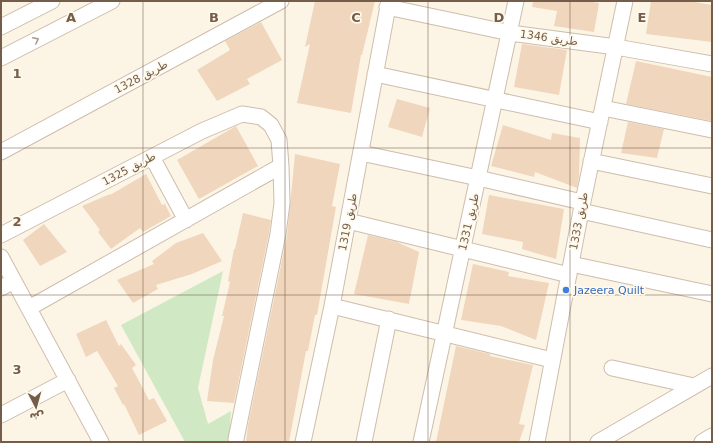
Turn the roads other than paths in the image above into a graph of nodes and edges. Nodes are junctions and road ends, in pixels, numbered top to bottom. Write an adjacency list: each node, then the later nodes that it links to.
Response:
1 (52, 1): 7 (street)
2 (112, 1): 10 (street, one-way to 2)
3 (281, 1): 16 (street, طريق 1328)
4 (516, 1): 8 (street, طريق 1331)
5 (625, 1): 9 (street, طريق 1333)
6 (388, 4): 8 (street, طريق 1346); 12 (street, طريق 1319)
7 (1, 27)
8 (510, 33): 9 (street, طريق 1346); 13 (street, طريق 1331)
9 (616, 47): 11 (street, طريق 1346); 14 (street, طريق 1333)
10 (1, 58)
11 (712, 64)
12 (375, 74): 13 (street); 17 (street, طريق 1319)
13 (495, 100): 14 (street); 21 (street, طريق 1331)
14 (601, 115): 15 (street); 19 (street, طريق 1333)
15 (712, 130)
16 (1, 152)
17 (361, 153): 21 (street); 25 (street, طريق 1319)
18 (152, 157): 20 (street, طريق 1325); 24 (street); 26 (street, طريق 1325)
19 (591, 161): 22 (street); 23 (street, طريق 1333)
20 (281, 166): 24 (street); 44 (street)
21 (478, 178): 23 (street); 28 (street, طريق 1331)
22 (712, 186)
23 (582, 207): 27 (street); 30 (street, طريق 1333)
24 (186, 220): 34 (street)
25 (348, 221): 28 (street); 33 (street, طريق 1319)
26 (1, 235)
27 (712, 240)
28 (462, 248): 30 (street); 36 (street, طريق 1331)
29 (1, 257): 31 (street)
30 (570, 269): 32 (street); 37 (street, طريق 1333)
31 (7, 284): 34 (street)
32 (712, 294)
33 (332, 306): 35 (street); 46 (street, طريق 1319)
34 (29, 308): 40 (street)
35 (389, 319): 36 (street); 47 (street)
36 (444, 333): 37 (street); 48 (street, طريق 1331)
37 (552, 360): 49 (street, طريق 1333)
38 (612, 368): 41 (street)
39 (712, 376): 41 (street)
40 (68, 380): 42 (street); 45 (street)
41 (694, 386): 50 (street)
42 (1, 415)
43 (712, 436): 51 (street)
44 (236, 439)
45 (101, 442)
46 (303, 442)
47 (364, 442)
48 (421, 442)
49 (537, 442)
50 (598, 442)
51 (702, 442)

